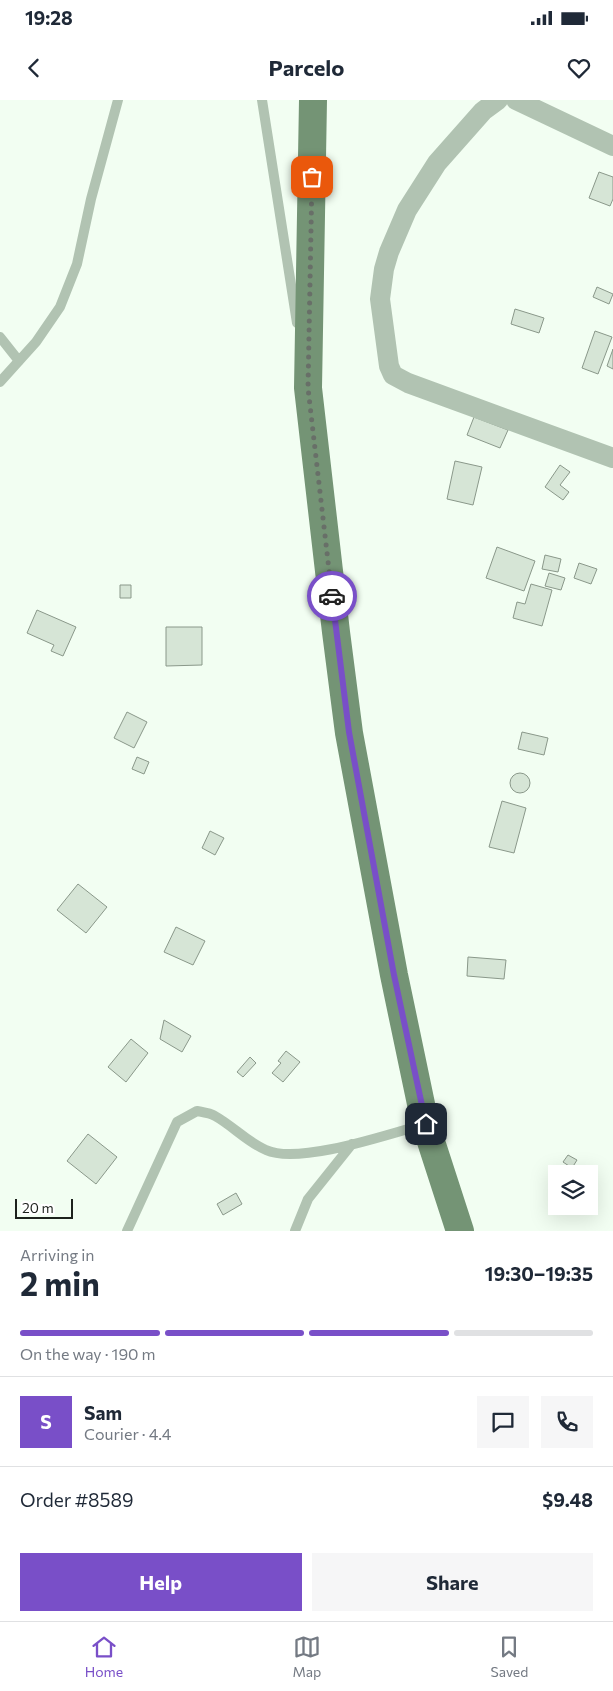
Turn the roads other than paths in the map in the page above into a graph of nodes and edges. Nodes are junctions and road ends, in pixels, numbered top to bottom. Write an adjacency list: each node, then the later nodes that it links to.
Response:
1 (118, 100): 8 (lane)
2 (262, 100): 10 (lane)
3 (314, 100): 10 (main road)
4 (498, 100): 11 (street)
5 (516, 100): 6 (street)
6 (613, 146)
7 (0, 337): 8 (lane)
8 (19, 361): 9 (lane)
9 (0, 382)
10 (308, 388): 12 (main road)
11 (613, 458)
12 (426, 1124): 13 (lane); 16 (main road)
13 (352, 1144): 14 (lane); 15 (lane)
14 (127, 1231)
15 (295, 1231)
16 (460, 1231)

